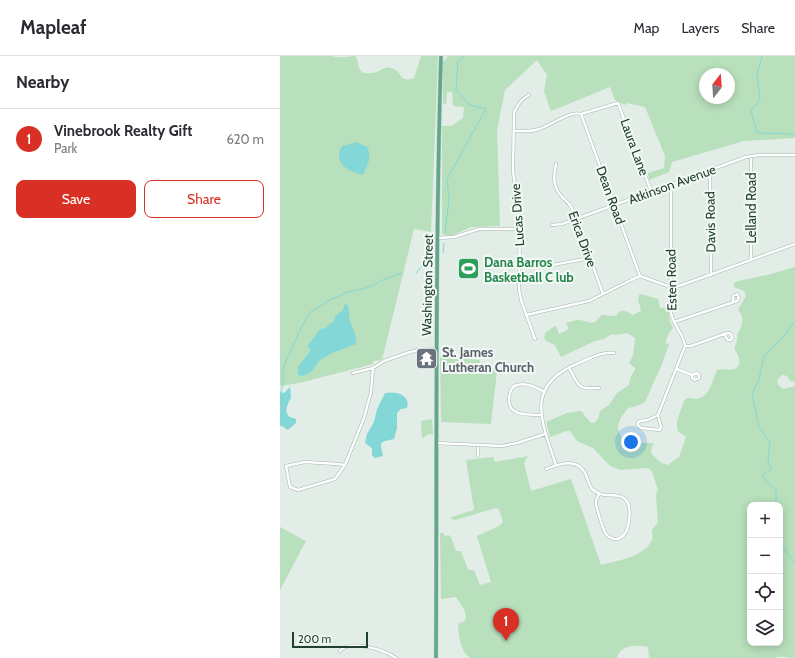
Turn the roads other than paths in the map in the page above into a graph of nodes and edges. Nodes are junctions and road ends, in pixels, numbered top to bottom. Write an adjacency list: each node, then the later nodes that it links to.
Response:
1 (441, 56): 15 (main road, Washington Street)
2 (529, 95): 4 (street, Lucas Drive)
3 (581, 114): 4 (street); 10 (street, Laura Lane); 11 (street, Dean Road)
4 (514, 131): 14 (street, Lucas Drive)
5 (795, 155): 6 (street, Atkinson Avenue)
6 (751, 156): 8 (street, Atkinson Avenue); 18 (street, Lelland Road)
7 (556, 164): 12 (street, Erica Drive)
8 (710, 170): 9 (street, Atkinson Avenue); 20 (street, Davis Road)
9 (671, 184): 10 (street, Atkinson Avenue); 22 (street, Esten Road)
10 (651, 191): 11 (street, Atkinson Avenue)
11 (614, 205): 12 (street, Atkinson Avenue); 21 (street, Dean Road)
12 (576, 219): 13 (street, Atkinson Avenue); 17 (street, Erica Drive)
13 (552, 225)
14 (520, 229): 15 (street); 25 (street, Lucas Drive)
15 (438, 238): 30 (main road, Washington Street)
16 (795, 244): 18 (street)
17 (590, 258): 19 (street); 23 (street, Erica Drive)
18 (751, 260): 20 (street)
19 (542, 267)
20 (711, 275): 22 (street)
21 (640, 276): 22 (street); 23 (street)
22 (671, 286): 26 (street, Esten Road)
23 (603, 294): 25 (street)
24 (733, 302): 26 (street)
25 (526, 314): 28 (street, Lucas Drive)
26 (674, 322): 29 (street, Esten Road)
27 (724, 334): 29 (street)
28 (535, 339)
29 (685, 346): 34 (street)
30 (436, 349): 33 (street); 42 (main road, Washington Street)
31 (614, 353): 32 (street)
32 (569, 367): 37 (street); 38 (street)
33 (373, 368): 35 (street); 45 (street)
34 (677, 369): 36 (street); 40 (street)
35 (353, 373)
36 (692, 375)
37 (598, 388)
38 (544, 392): 39 (street); 39 (street)
39 (541, 415): 41 (street)
40 (658, 415): 40 (street)
41 (545, 434): 43 (street); 46 (street)
42 (436, 443): 43 (street); 51 (main road, Washington Street)
43 (478, 445): 44 (street)
44 (478, 456)
45 (345, 465): 45 (street)
46 (556, 466): 47 (street); 48 (street)
47 (546, 469)
48 (599, 494): 48 (street)
49 (340, 652): 50 (street)
50 (396, 658)
51 (436, 658)

